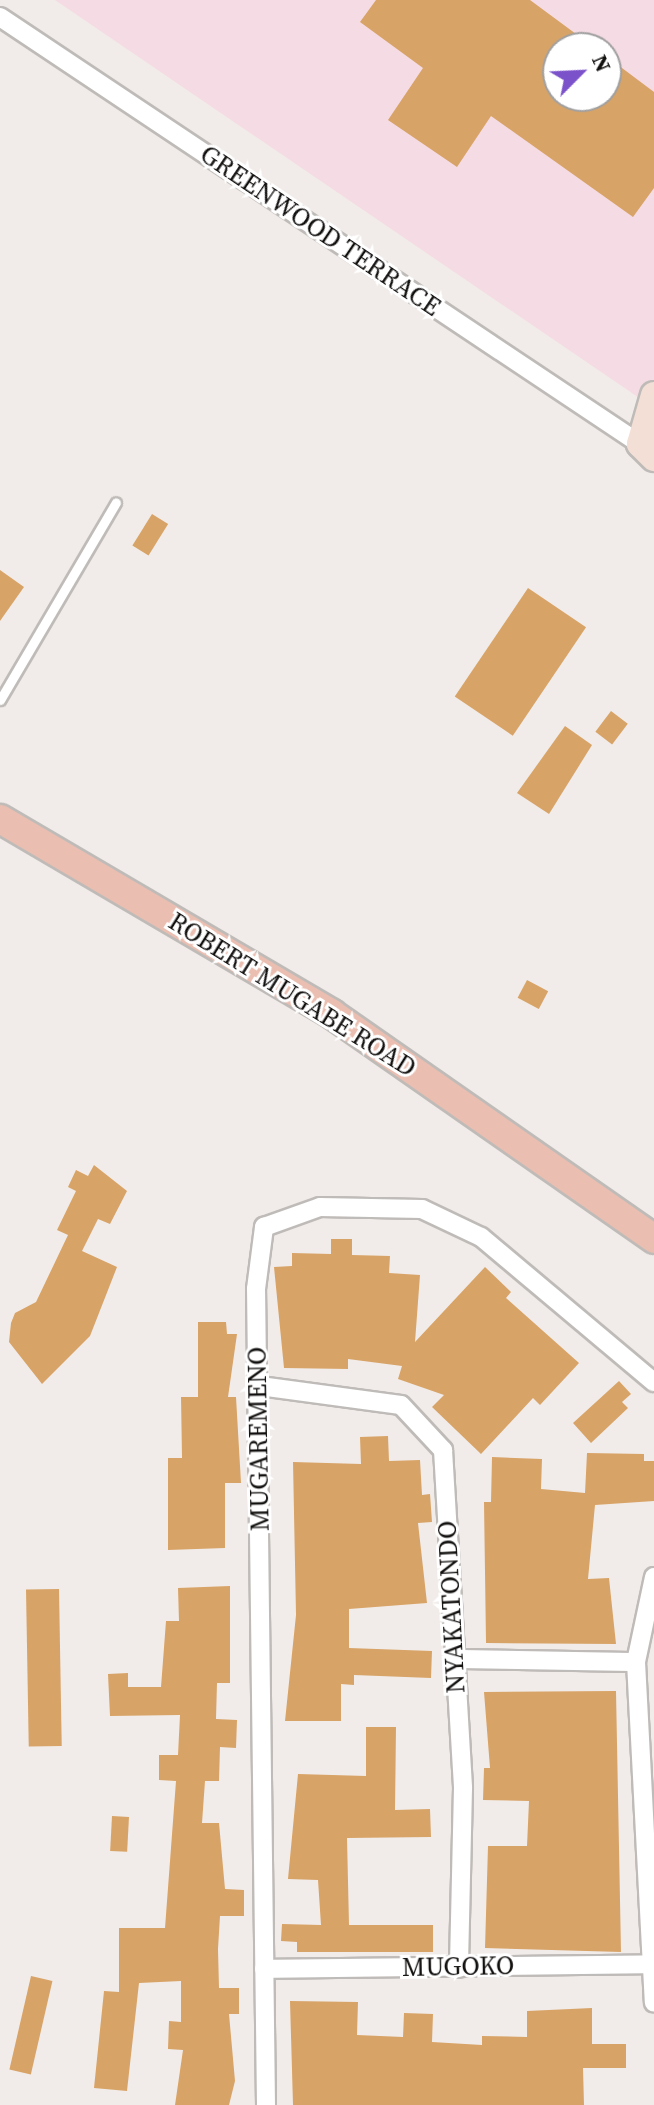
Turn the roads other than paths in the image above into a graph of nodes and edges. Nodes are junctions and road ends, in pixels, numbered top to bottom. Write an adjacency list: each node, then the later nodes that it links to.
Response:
1 (0, 17): 3 (street, GREENWOOD TERRACE)
2 (654, 395): 3 (street, GREENWOOD TERRACE)
3 (647, 451)
4 (116, 502): 5 (lane)
5 (0, 700)
6 (0, 819): 7 (main road, ROBERT MUGABE ROAD)
7 (654, 1239)
8 (654, 1382): 9 (street, MUGAREMENO)
9 (260, 1386): 11 (street, NYAKATONDO); 16 (street, MUGAREMENO)
10 (654, 1577): 12 (street)
11 (456, 1659): 12 (street); 15 (street, NYAKATONDO)
12 (636, 1662): 13 (street)
13 (648, 1776): 14 (street)
14 (653, 1963): 15 (street, MUGOKO); 17 (street)
15 (459, 1968): 16 (street, MUGOKO)
16 (264, 1969): 18 (street, MUGAREMENO)
17 (654, 2003)
18 (266, 2105)

